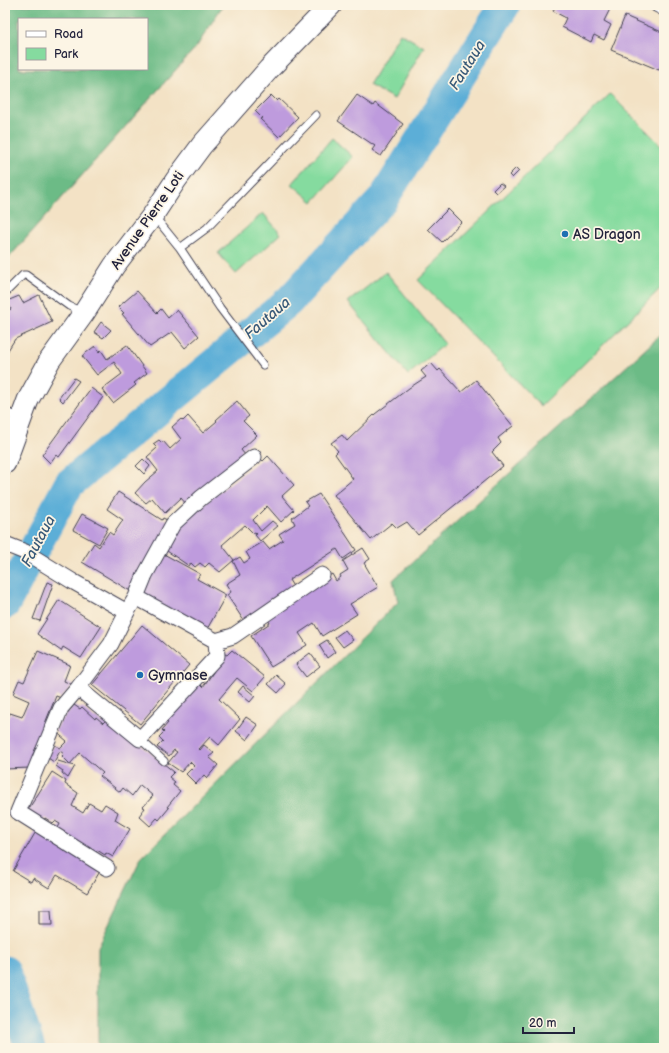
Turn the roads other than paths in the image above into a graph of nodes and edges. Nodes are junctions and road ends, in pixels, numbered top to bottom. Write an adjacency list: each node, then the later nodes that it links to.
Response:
1 (331, 5): 5 (main road, Avenue Pierre Loti)
2 (658, 5): 3 (street)
3 (664, 8)
4 (316, 115): 6 (lane)
5 (153, 215): 6 (lane); 8 (main road, Avenue Pierre Loti)
6 (180, 248): 9 (lane)
7 (5, 293): 8 (lane)
8 (84, 313): 10 (main road, Avenue Pierre Loti)
9 (263, 365)
10 (13, 415): 12 (main road, Avenue Pierre Loti)
11 (254, 457): 15 (street)
12 (5, 463)
13 (5, 544): 16 (street)
14 (322, 575): 17 (street)
15 (136, 597): 16 (street); 17 (street)
16 (127, 612): 18 (street)
17 (216, 641): 19 (street)
18 (78, 688): 19 (street); 21 (street)
19 (140, 739): 20 (lane)
20 (164, 760)
21 (107, 868)

